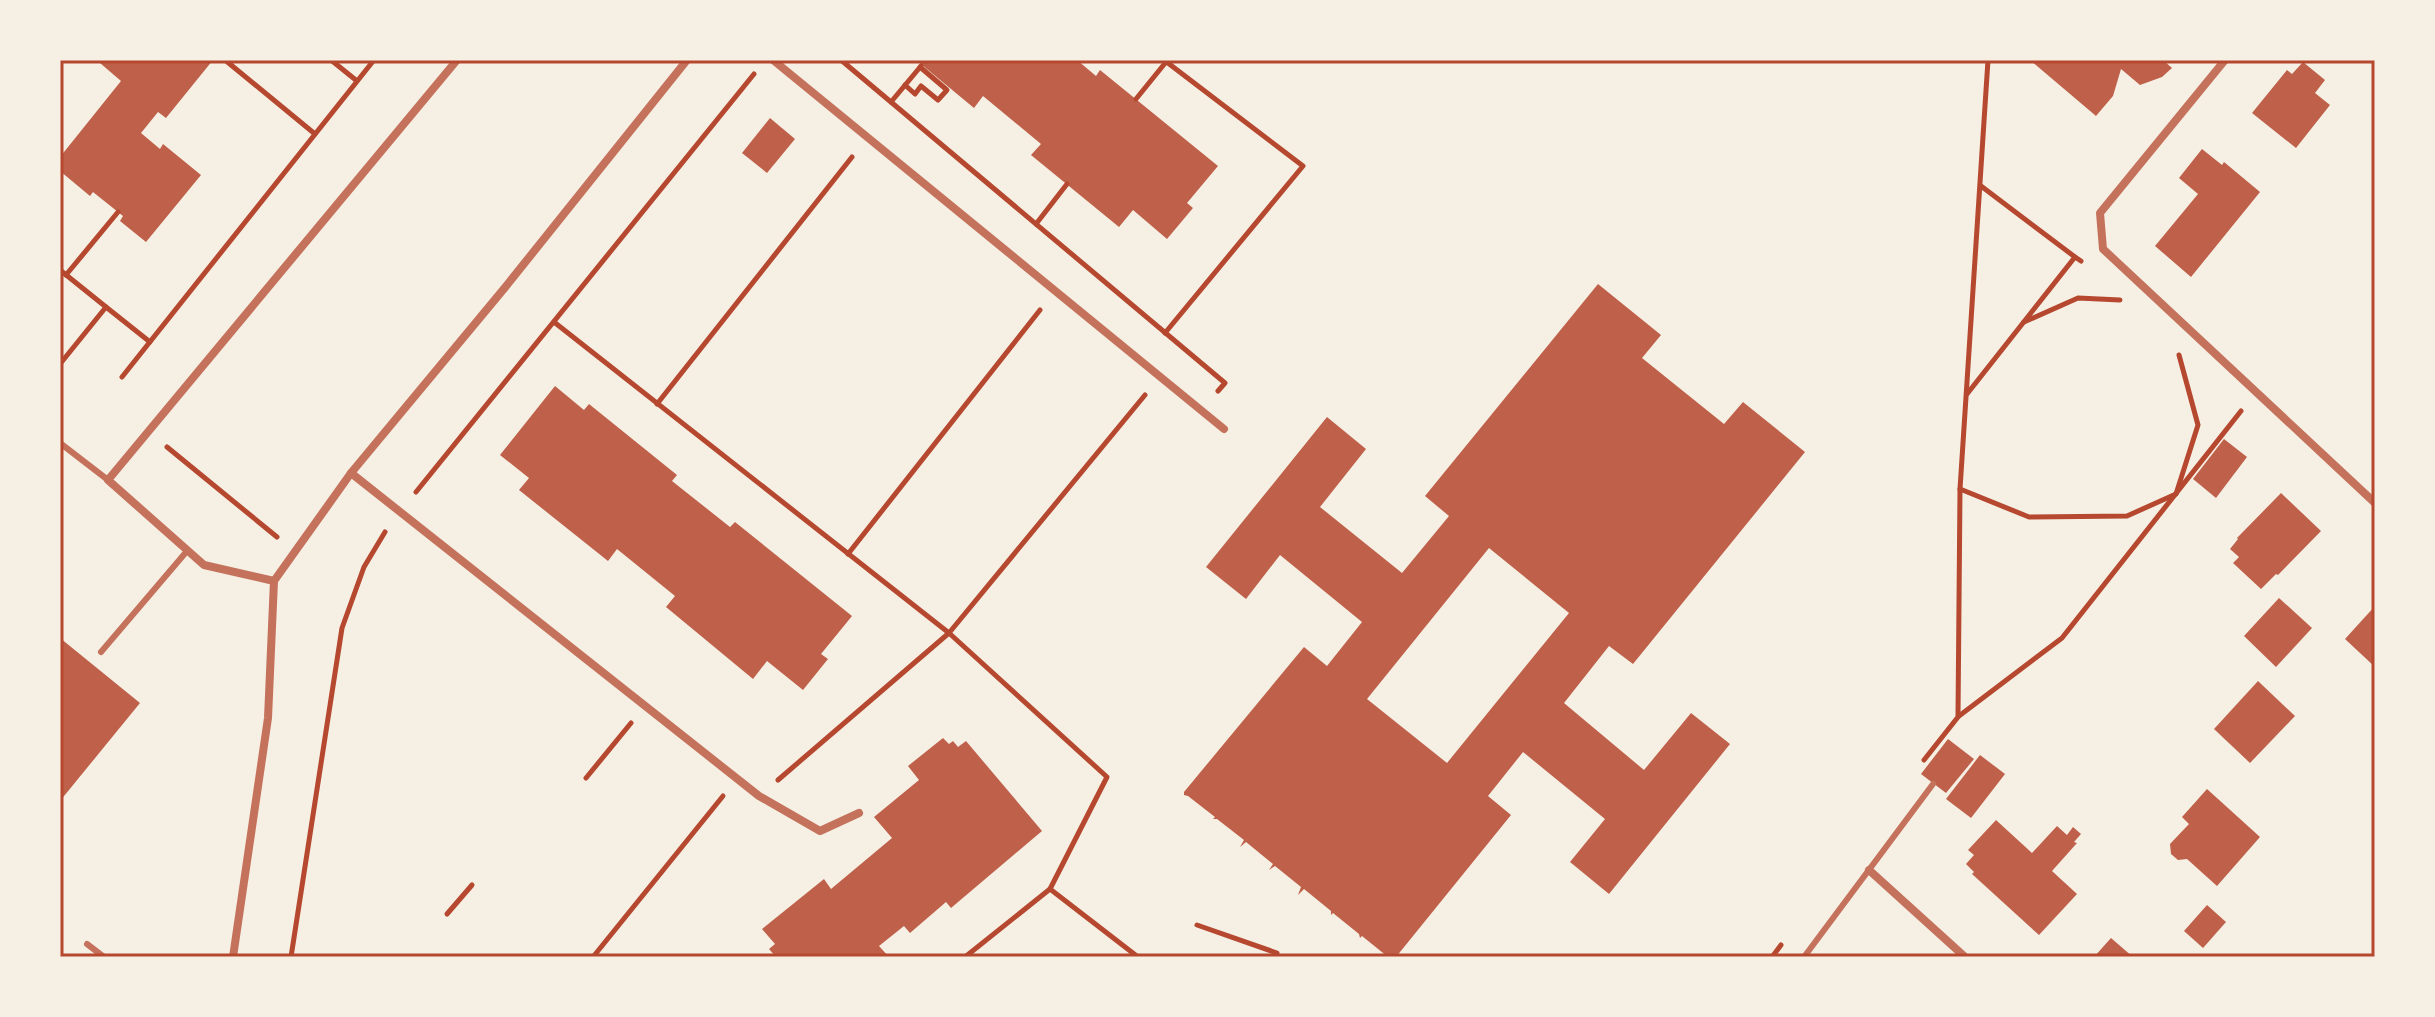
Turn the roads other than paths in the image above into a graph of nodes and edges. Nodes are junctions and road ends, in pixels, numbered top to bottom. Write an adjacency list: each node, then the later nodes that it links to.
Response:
1 (457, 60): 8 (street)
2 (687, 60): 7 (street)
3 (773, 60): 5 (street)
4 (2225, 60): 9 (street)
5 (1224, 429)
6 (60, 443): 8 (lane)
7 (351, 473): 11 (street); 14 (street)
8 (108, 480): 10 (street)
9 (2375, 503)
10 (187, 551): 11 (street); 12 (lane)
11 (274, 581): 18 (street)
12 (101, 652)
13 (1933, 784): 15 (lane)
14 (859, 813)
15 (1869, 870): 19 (lane); 20 (street)
16 (87, 944): 17 (lane)
17 (104, 957)
18 (233, 957)
19 (1804, 957)
20 (1965, 957)

